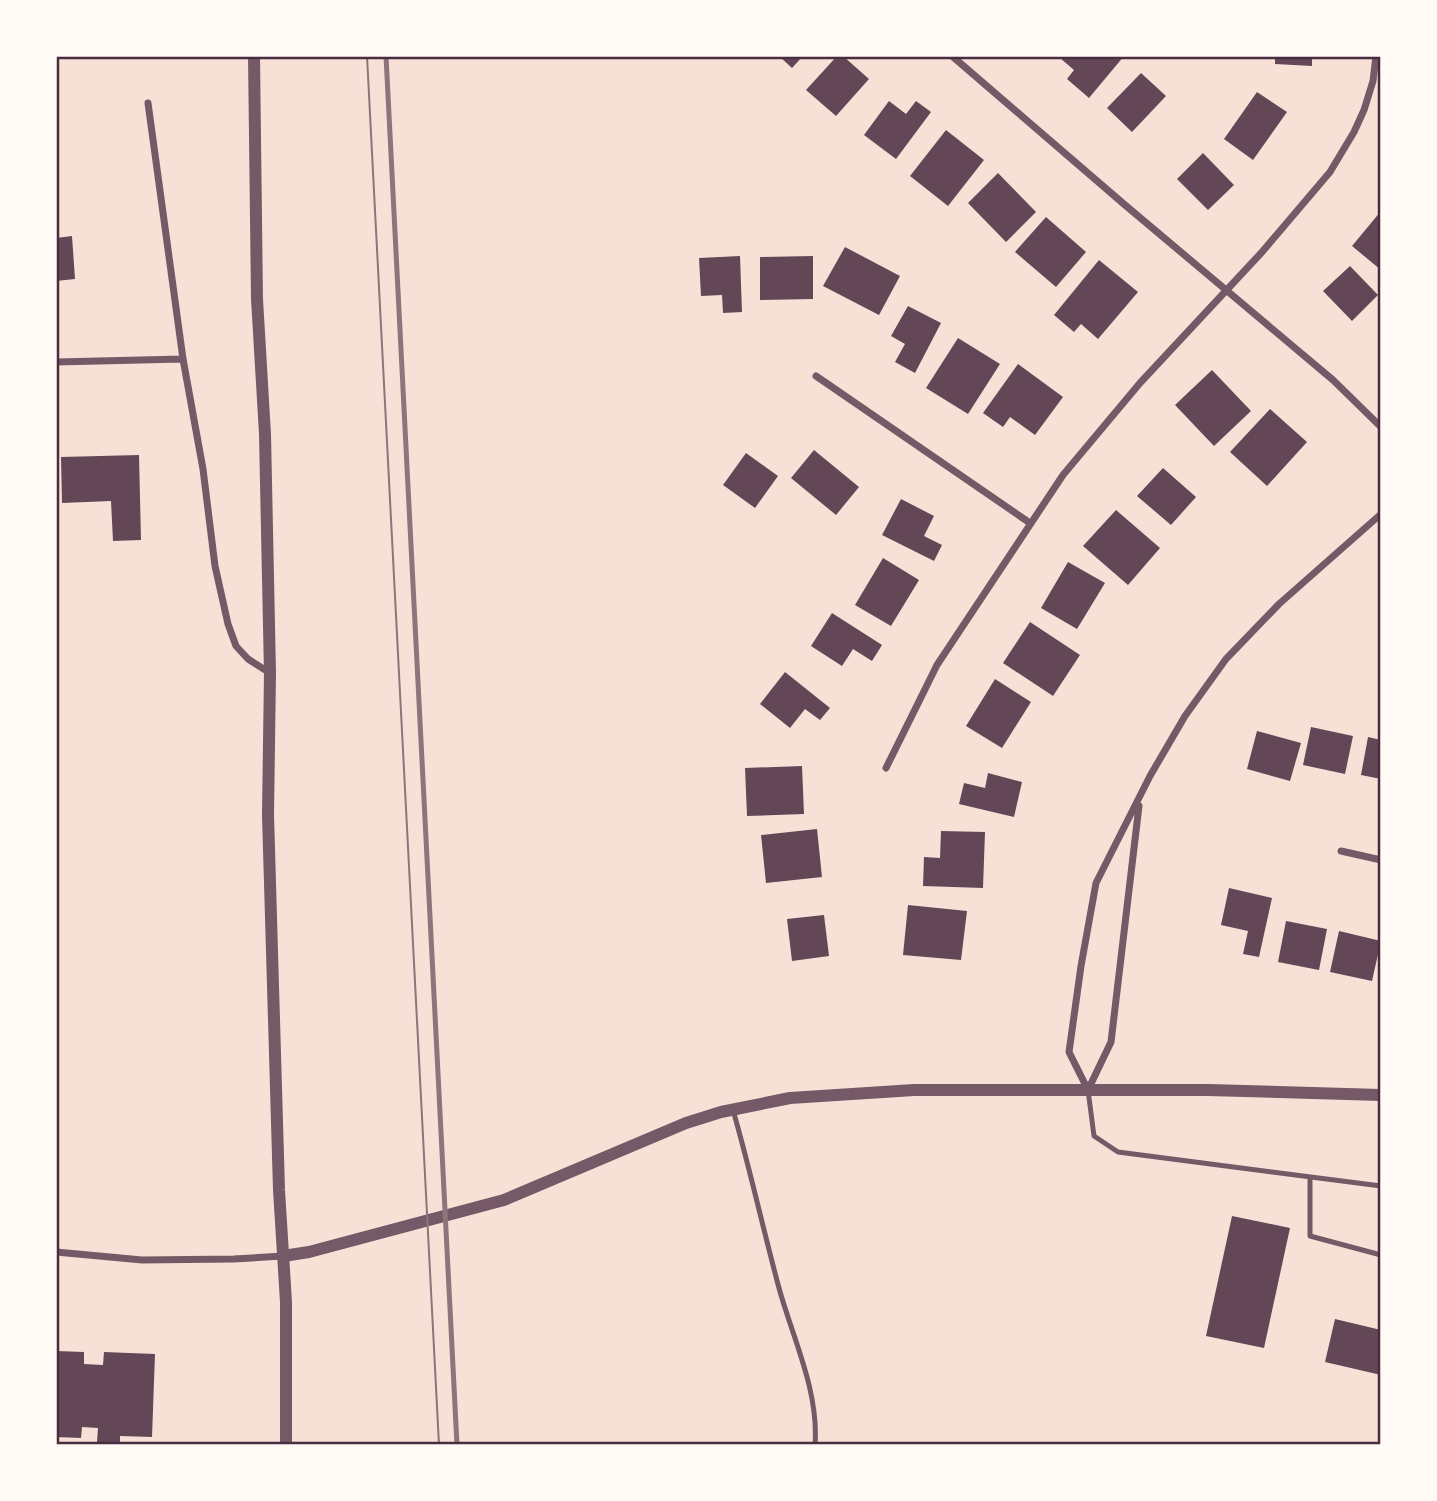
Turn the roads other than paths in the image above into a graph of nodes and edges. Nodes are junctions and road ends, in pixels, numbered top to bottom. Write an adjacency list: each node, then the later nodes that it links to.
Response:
1 (254, 56): 12 (street)
2 (952, 56): 5 (street)
3 (1376, 56): 5 (street)
4 (148, 103): 6 (street)
5 (1226, 289): 9 (street); 11 (street)
6 (183, 359): 7 (street); 12 (street)
7 (56, 362)
8 (816, 376): 11 (street)
9 (1381, 428)
10 (1381, 514): 14 (street)
11 (1030, 523): 13 (street)
12 (270, 673): 24 (street)
13 (886, 768)
14 (1139, 802): 17 (street); 17 (street)
15 (1341, 851): 16 (street)
16 (1381, 860)
17 (1088, 1090): 18 (street); 19 (street); 20 (lane)
18 (1381, 1096)
19 (733, 1110): 24 (street); 26 (lane)
20 (1310, 1179): 21 (lane); 23 (lane)
21 (1381, 1186)
22 (56, 1252): 24 (street)
23 (1381, 1255)
24 (283, 1256): 25 (street)
25 (286, 1445)
26 (815, 1445)

